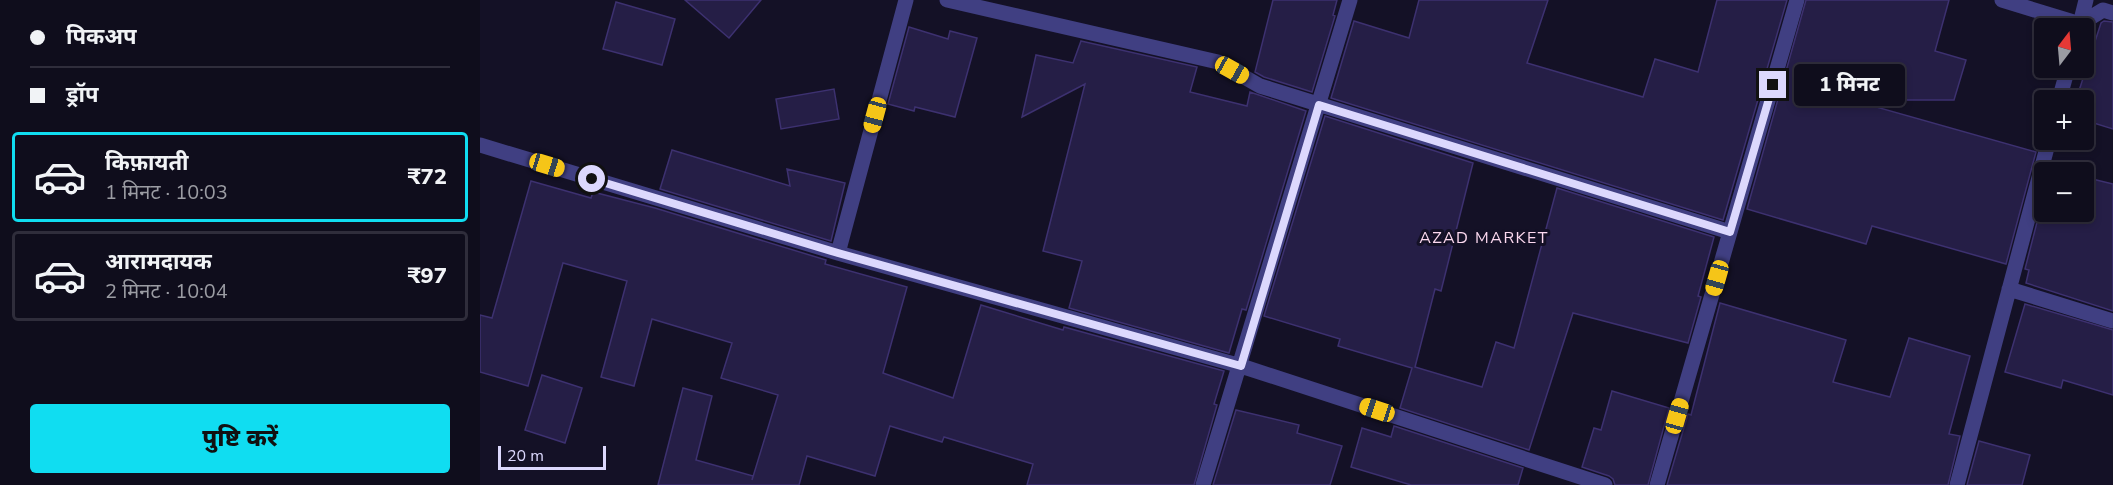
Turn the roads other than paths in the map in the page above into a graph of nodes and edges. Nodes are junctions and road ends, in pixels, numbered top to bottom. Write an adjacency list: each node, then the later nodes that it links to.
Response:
1 (906, 0): 15 (street)
2 (946, 0): 11 (street)
3 (1350, 0): 11 (street)
4 (1797, 0): 14 (street)
5 (2002, 0): 8 (street)
6 (2086, 0): 9 (street)
7 (2113, 13): 10 (street)
8 (2055, 18)
9 (2081, 18)
10 (2091, 18)
11 (1319, 105): 14 (street); 18 (street)
12 (480, 145): 15 (street)
13 (2046, 150): 16 (street)
14 (1730, 232): 21 (street)
15 (838, 253): 18 (street)
16 (2009, 289): 17 (street); 22 (street)
17 (2113, 321)
18 (1241, 366): 19 (street); 20 (street)
19 (1203, 485)
20 (1605, 485)
21 (1657, 485)
22 (1957, 485)

